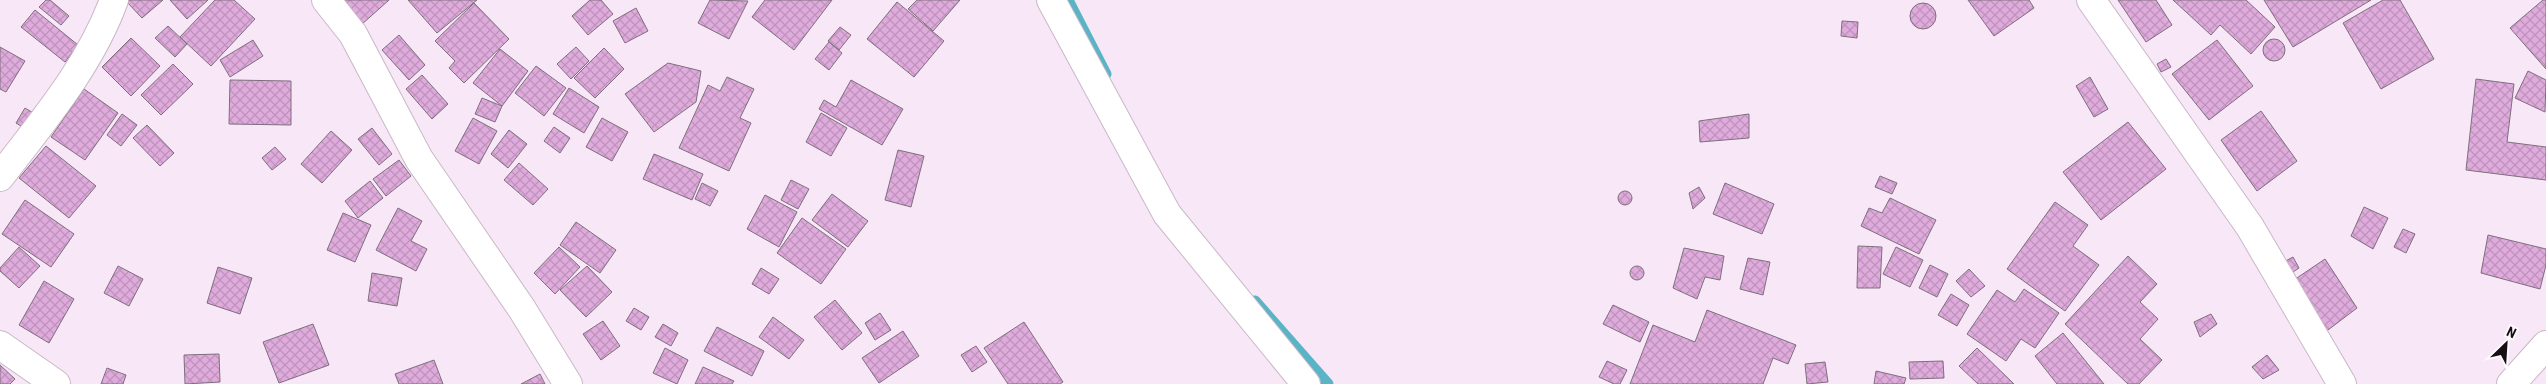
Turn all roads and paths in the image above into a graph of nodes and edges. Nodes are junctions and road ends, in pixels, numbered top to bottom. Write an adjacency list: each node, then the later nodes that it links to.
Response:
1 (114, 0): 5 (street)
2 (326, 0): 9 (street)
3 (1051, 0): 10 (street)
4 (2091, 0): 11 (street)
5 (0, 177)
6 (2546, 345): 12 (street)
7 (0, 346): 8 (street)
8 (56, 384)
9 (568, 384)
10 (1306, 384)
11 (2342, 384)
12 (2511, 384)

